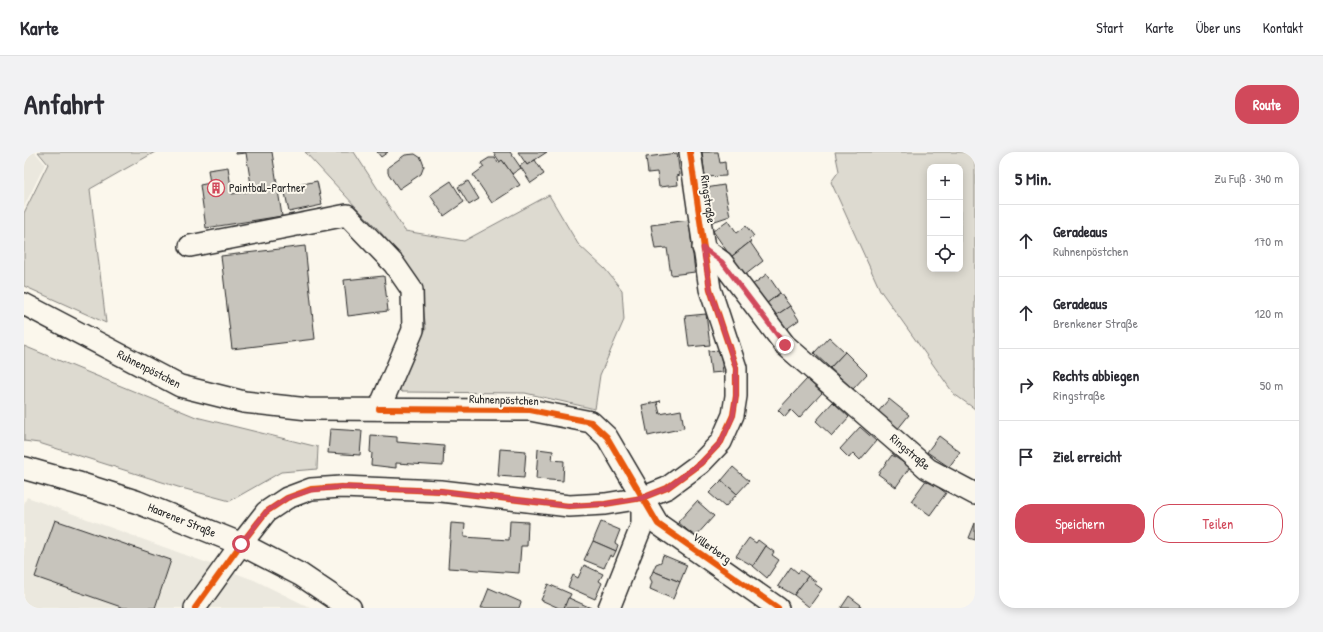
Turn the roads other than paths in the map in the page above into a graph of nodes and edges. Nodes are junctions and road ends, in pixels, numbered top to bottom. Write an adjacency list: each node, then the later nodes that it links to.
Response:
1 (690, 152): 3 (street, Ringstraße)
2 (190, 246): 5 (street)
3 (703, 248): 7 (street, Ringstraße); 8 (street)
4 (24, 304): 5 (street, Ruhnenpöstchen)
5 (380, 409): 8 (street, Ruhnenpöstchen)
6 (24, 468): 9 (main road, Haarener Straße)
7 (975, 494)
8 (642, 498): 9 (street); 12 (street); 13 (street, Villerberg)
9 (241, 544): 10 (street); 11 (main road, Haarener Straße)
10 (195, 608)
11 (350, 608)
12 (609, 608)
13 (778, 608)

